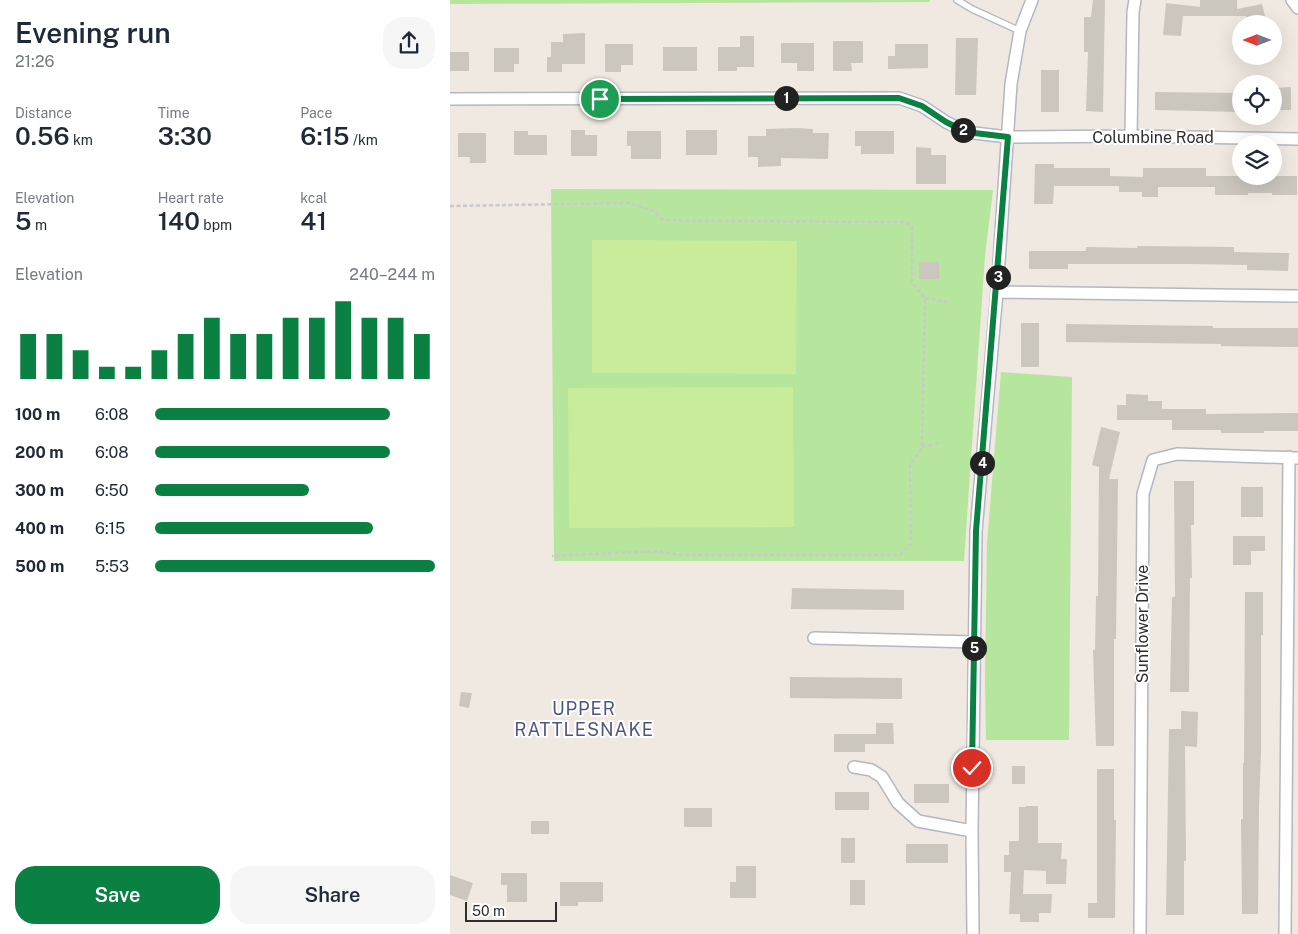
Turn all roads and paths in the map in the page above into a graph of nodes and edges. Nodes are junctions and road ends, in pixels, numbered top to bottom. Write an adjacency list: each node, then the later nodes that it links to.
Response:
1 (958, 0): 6 (lane)
2 (1032, 0): 6 (street)
3 (1135, 0): 8 (street)
4 (1292, 0): 5 (street)
5 (1298, 8)
6 (1020, 31): 9 (street)
7 (450, 99): 9 (street, Columbine Road)
8 (1131, 136): 9 (street, Columbine Road); 10 (street, Columbine Road)
9 (1008, 137): 12 (street)
10 (1298, 139)
11 (450, 206): 14 (path)
12 (996, 292): 13 (street); 21 (street)
13 (1298, 296)
14 (925, 298): 15 (path); 17 (path)
15 (947, 302)
16 (942, 442): 17 (path)
17 (922, 447): 19 (path)
18 (1294, 458): 25 (street, Sunflower Drive); 26 (street)
19 (552, 556)
20 (814, 638): 21 (street)
21 (974, 642): 23 (street)
22 (854, 767): 23 (street)
23 (972, 831): 24 (street)
24 (973, 934)
25 (1140, 934)
26 (1285, 934)

